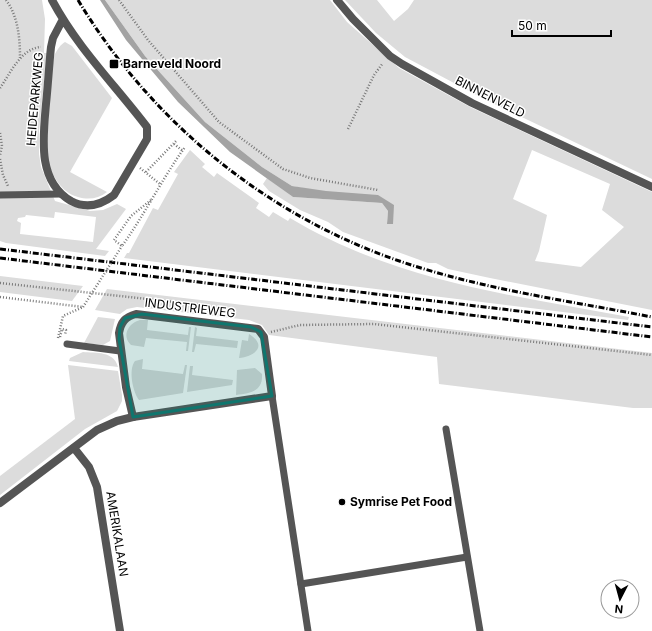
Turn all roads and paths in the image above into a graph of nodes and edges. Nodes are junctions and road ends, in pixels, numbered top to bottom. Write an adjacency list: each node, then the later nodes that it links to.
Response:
1 (6, 0): 8 (path)
2 (52, 0): 5 (street, HEIDEPARKWEG)
3 (118, 0): 20 (path)
4 (337, 0): 7 (street, BINNENVELD)
5 (63, 19): 6 (street, HEIDEPARKWEG); 21 (street, HEIDEPARKWEG)
6 (51, 47): 8 (path); 21 (street, HEIDEPARKWEG)
7 (389, 55): 10 (path); 19 (street, BINNENVELD)
8 (20, 58): 9 (path)
9 (0, 88)
10 (348, 129)
11 (0, 132): 16 (path)
12 (177, 140): 13 (path)
13 (174, 144): 15 (path); 18 (path)
14 (185, 147): 15 (path)
15 (183, 151): 18 (path)
16 (0, 155)
17 (0, 159): 23 (path)
18 (160, 184): 24 (path)
19 (652, 187)
20 (378, 190)
21 (61, 194): 23 (lane)
22 (0, 195): 23 (lane)
23 (8, 195)
24 (151, 200): 25 (path); 25 (path)
25 (122, 246): 29 (path, bridge)
26 (0, 283): 28 (path)
27 (0, 297): 29 (path)
28 (202, 305)
29 (83, 307): 30 (path)
30 (60, 329)
31 (280, 329): 34 (path)
32 (67, 344): 33 (lane)
33 (120, 351): 35 (street, INDUSTRIEWEG); 36 (street, INDUSTRIEWEG)
34 (652, 355)
35 (272, 396): 36 (street); 41 (lane, INDUSTRIEWEG)
36 (133, 417): 38 (street)
37 (446, 428): 40 (lane)
38 (74, 448): 39 (street); 42 (street, AMERIKALAAN)
39 (0, 503)
40 (467, 557): 41 (lane); 44 (lane)
41 (301, 584): 43 (lane, INDUSTRIEWEG)
42 (120, 631)
43 (308, 631)
44 (480, 631)

